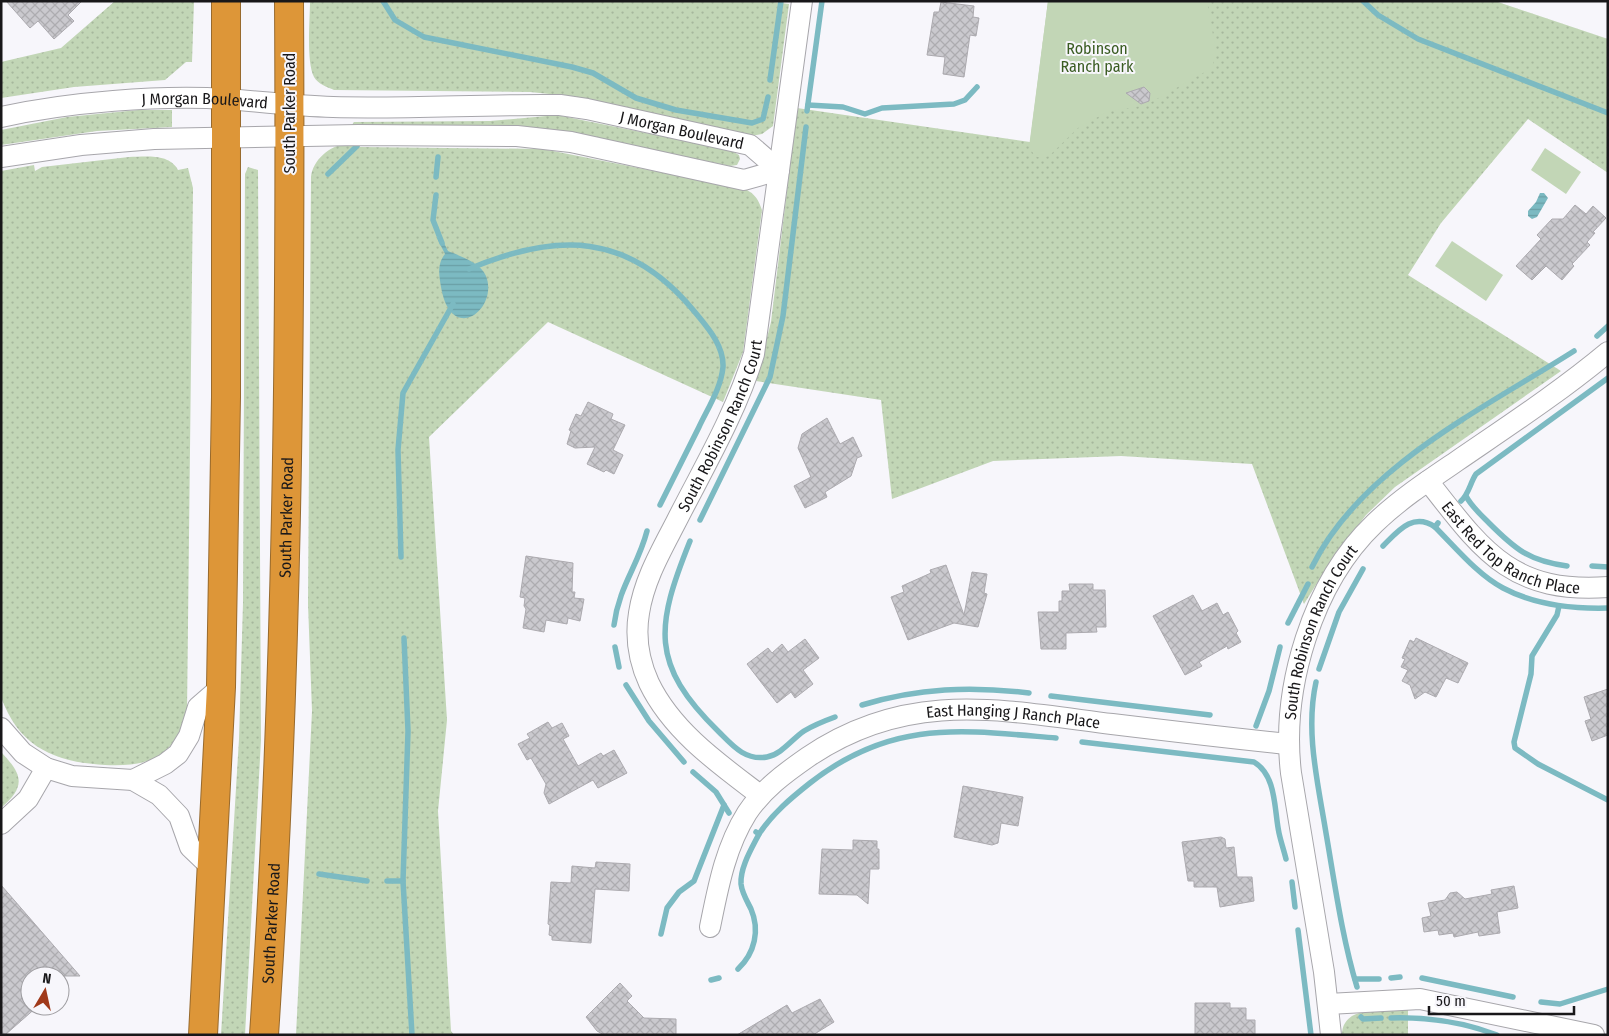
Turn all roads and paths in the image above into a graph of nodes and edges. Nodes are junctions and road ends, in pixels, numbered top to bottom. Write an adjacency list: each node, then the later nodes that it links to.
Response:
1 (226, 1): 4 (highway)
2 (289, 1): 5 (highway, South Parker Road)
3 (802, 1): 10 (street, South Robinson Ranch Court)
4 (226, 99): 5 (street, J Morgan Boulevard); 6 (street, J Morgan Boulevard); 8 (highway)
5 (290, 106): 7 (highway, South Parker Road); 10 (street, J Morgan Boulevard)
6 (1, 117)
7 (290, 136): 8 (street, J Morgan Boulevard); 10 (street, J Morgan Boulevard); 25 (highway, South Parker Road)
8 (226, 138): 9 (street, J Morgan Boulevard); 14 (highway)
9 (1, 157)
10 (779, 170): 19 (street, South Robinson Ranch Court)
11 (1608, 352): 12 (street, South Robinson Ranch Court)
12 (1428, 481): 13 (street, East Red Top Ranch Place); 16 (street, South Robinson Ranch Court)
13 (1608, 587)
14 (221, 687): 18 (street); 21 (highway)
15 (1, 728): 17 (street)
16 (1288, 744): 19 (street, East Hanging J Ranch Place); 23 (street, South Robinson Ranch Court)
17 (46, 768): 18 (street); 20 (street)
18 (133, 780): 21 (street)
19 (760, 795): 22 (street, East Hanging J Ranch Place)
20 (1, 824)
21 (213, 868): 24 (highway)
22 (710, 928)
23 (1328, 1004): 26 (street, South Robinson Ranch Court); 27 (street)
24 (203, 1035)
25 (264, 1035)
26 (1331, 1035)
27 (1594, 1035)

